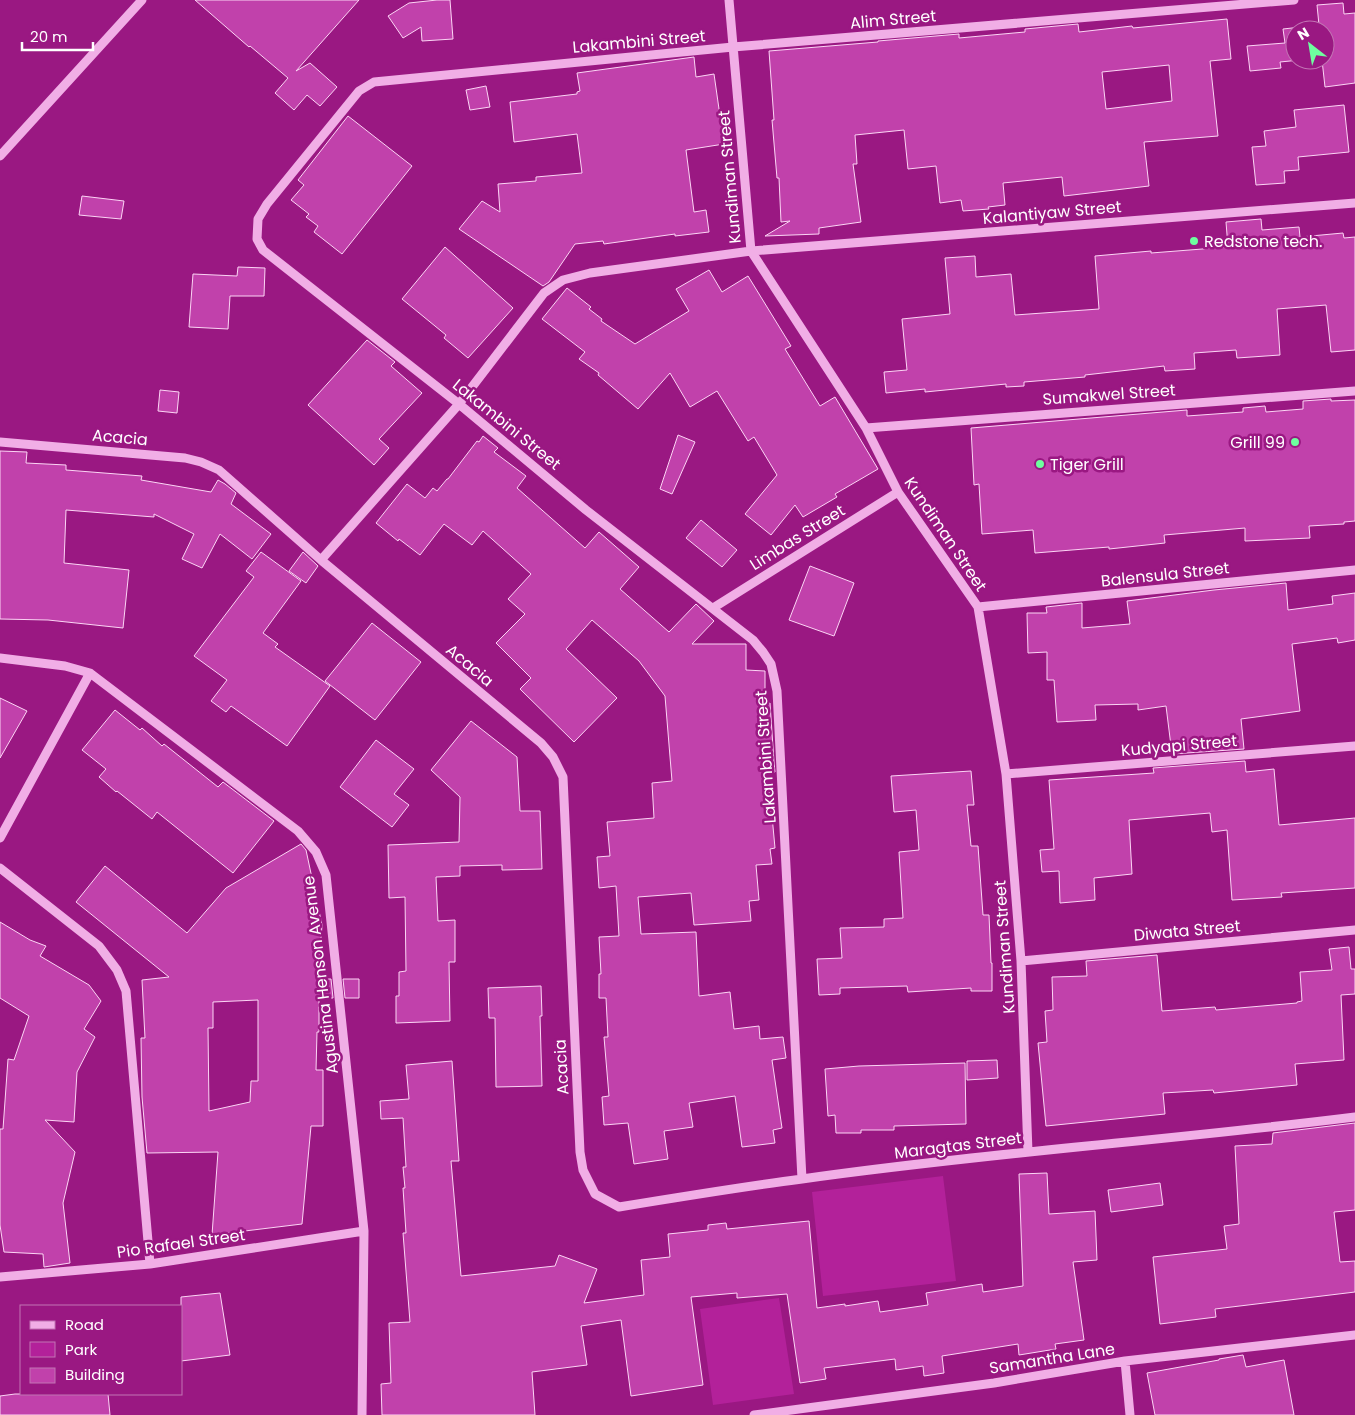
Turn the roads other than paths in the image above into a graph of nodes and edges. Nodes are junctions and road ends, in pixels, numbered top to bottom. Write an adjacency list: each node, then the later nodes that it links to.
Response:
1 (142, 0): 5 (street)
2 (729, 0): 4 (street, Kundiman Street)
3 (1294, 0): 4 (street, Alim Street)
4 (733, 47): 7 (street, Kundiman Street); 9 (street, Lakambini Street)
5 (0, 156)
6 (1355, 204): 7 (street, Kalantiyaw Street)
7 (751, 251): 9 (street, Kalantiyaw Street); 10 (street, Kundiman Street)
8 (1355, 390): 10 (street, Sumakwel Street)
9 (459, 404): 13 (street, Kalantiyaw Street); 16 (street, Lakambini Street)
10 (866, 428): 12 (street, Kundiman Street)
11 (0, 442): 13 (street, Acacia)
12 (898, 492): 15 (street, Kundiman Street); 16 (street, Limbas Street)
13 (320, 560): 27 (street, Acacia)
14 (1355, 570): 15 (street, Balensula Street)
15 (978, 607): 20 (street, Kundiman Street)
16 (712, 608): 28 (street, Lakambini Street)
17 (0, 658): 18 (street, Agustina Henson Avenue)
18 (90, 673): 21 (street); 29 (street, Agustina Henson Avenue)
19 (1355, 746): 20 (street, Kudyapi Street)
20 (1006, 774): 24 (street, Kundiman Street)
21 (0, 838)
22 (0, 868): 30 (street)
23 (1355, 930): 24 (street, Diwata Street)
24 (1021, 961): 26 (street, Kundiman Street)
25 (1355, 1117): 26 (street, Maragtas Street)
26 (1028, 1152): 28 (street, Maragtas Street)
27 (583, 1170): 28 (street, Maragtas Street)
28 (802, 1178)
29 (364, 1231): 30 (street, Pio Rafael Street); 34 (street, Agustina Henson Avenue)
30 (150, 1264): 31 (street, Pio Rafael Street)
31 (0, 1277)
32 (1355, 1335): 33 (street, Samantha Lane)
33 (1125, 1361): 35 (street, Samantha Lane); 36 (street)
34 (362, 1415)
35 (754, 1415)
36 (1130, 1415)

